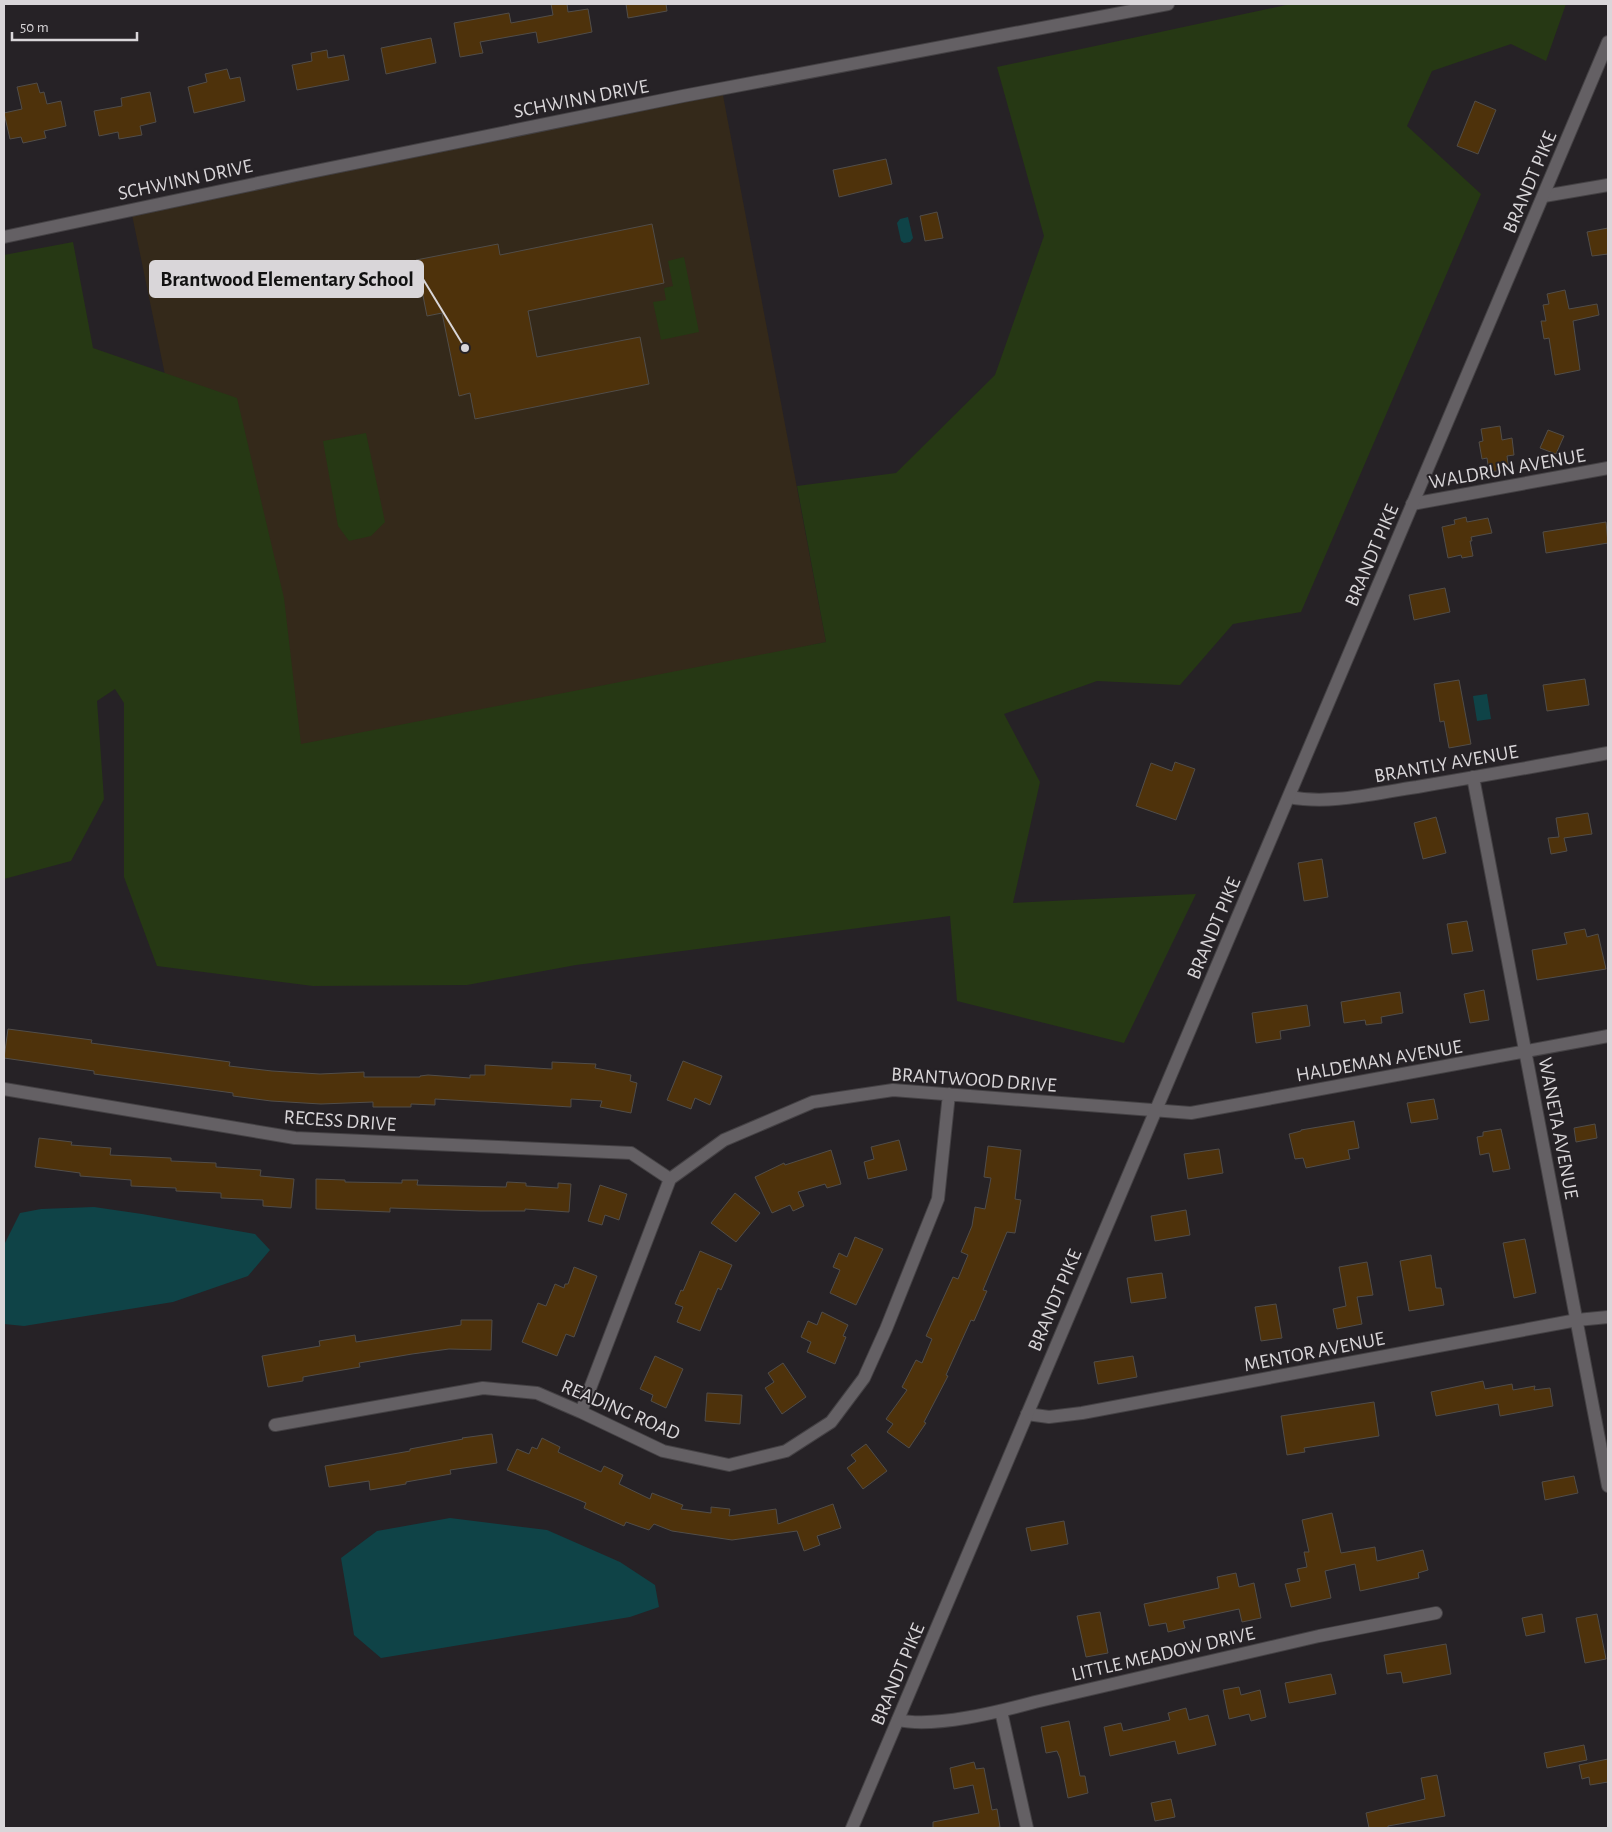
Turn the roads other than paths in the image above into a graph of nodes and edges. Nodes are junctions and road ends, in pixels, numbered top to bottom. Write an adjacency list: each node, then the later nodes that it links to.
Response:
1 (1168, 4): 5 (street, SCHWINN DRIVE)
2 (1608, 42): 4 (street, BRANDT PIKE)
3 (1608, 185): 4 (street)
4 (1544, 196): 7 (street, BRANDT PIKE)
5 (4, 237)
6 (1608, 468): 7 (street, WALDRUN AVENUE)
7 (1412, 504): 10 (street, BRANDT PIKE)
8 (1608, 753): 9 (street, BRANTLY AVENUE)
9 (1473, 778): 10 (street, BRANTLY AVENUE); 12 (street, WANETA AVENUE)
10 (1289, 797): 15 (street, BRANDT PIKE)
11 (1608, 1036): 12 (street, HALDEMAN AVENUE)
12 (1526, 1052): 15 (street, HALDEMAN AVENUE); 18 (street, WANETA AVENUE)
13 (4, 1089): 16 (street, RECESS DRIVE)
14 (949, 1094): 15 (street, BRANTWOOD DRIVE); 16 (street, BRANTWOOD DRIVE); 19 (street, READING ROAD)
15 (1155, 1111): 20 (street, BRANDT PIKE)
16 (670, 1179): 19 (street)
17 (1608, 1317): 18 (street, MENTOR AVENUE)
18 (1577, 1320): 20 (street, MENTOR AVENUE); 22 (street, WANETA AVENUE)
19 (581, 1412): 21 (street, READING ROAD)
20 (1027, 1414): 25 (street, BRANDT PIKE)
21 (274, 1425)
22 (1608, 1486)
23 (1436, 1613): 24 (street, LITTLE MEADOW DRIVE)
24 (1001, 1711): 25 (street, LITTLE MEADOW DRIVE); 27 (street)
25 (898, 1720): 26 (street, BRANDT PIKE)
26 (852, 1828)
27 (1027, 1828)

